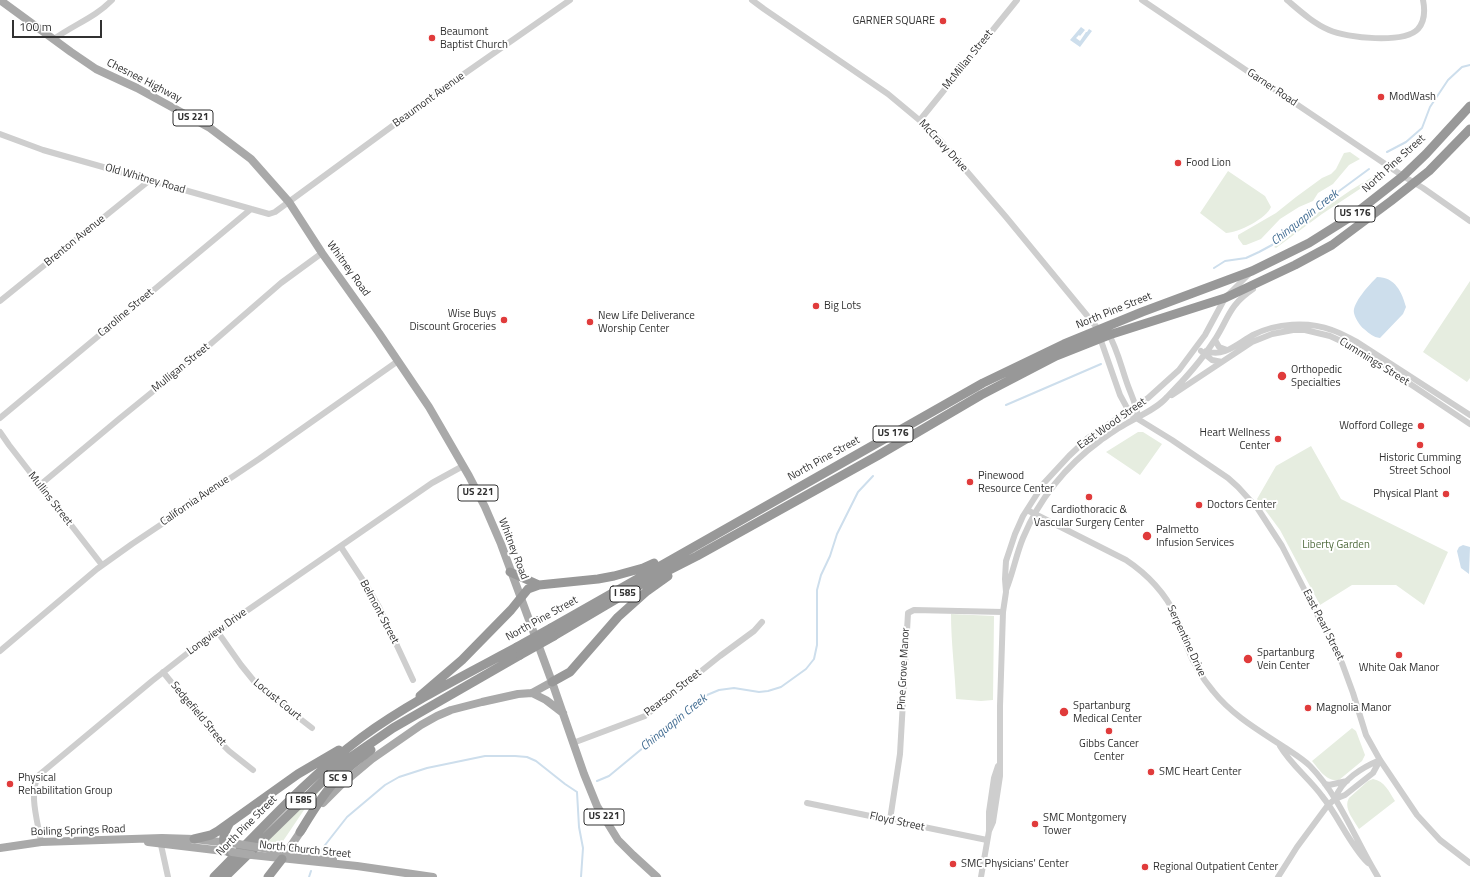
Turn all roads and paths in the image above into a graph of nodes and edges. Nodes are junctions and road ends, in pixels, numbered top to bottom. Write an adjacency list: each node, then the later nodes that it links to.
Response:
1 (0, 0): 9 (main road, Chesnee Highway / US 221)
2 (112, 0): 9 (street)
3 (570, 0): 17 (street, Beaumont Avenue)
4 (752, 0): 11 (street, McCravy Drive)
5 (1017, 0): 11 (street, McMillan Street)
6 (1142, 0): 14 (street, Garner Road)
7 (1287, 0): 8 (street)
8 (1423, 0)
9 (54, 39): 17 (main road, Chesnee Highway / US 221)
10 (1470, 106): 14 (highway, North Pine Street / US 176)
11 (920, 120): 25 (street, McCravy Drive)
12 (1470, 129): 16 (highway, North Pine Street / US 176)
13 (0, 134): 15 (street, Old Whitney Road)
14 (1403, 176): 16 (street, Garner Road); 21 (highway, North Pine Street / US 176)
15 (150, 180): 18 (street, Old Whitney Road); 24 (street, Brenton Avenue)
16 (1414, 182): 19 (street, Garner Road); 22 (highway, North Pine Street / US 176)
17 (289, 202): 18 (street, Old Whitney Road); 20 (main road, Whitney Road / US 221)
18 (252, 208): 39 (street, Caroline Street)
19 (1470, 221)
20 (322, 253): 31 (main road, Whitney Road / US 221); 44 (street, Mulligan Street)
21 (1252, 271): 23 (street, East Wood Street); 25 (highway, North Pine Street / US 176)
22 (1266, 279): 23 (highway, North Pine Street / US 176); 27 (street, East Wood Street)
23 (1225, 298): 26 (highway, North Pine Street / US 176); 28 (street, East Wood Street)
24 (0, 301)
25 (1099, 334): 26 (highway, North Pine Street / US 176); 37 (street, East Pearl Street); 48 (highway, North Pine Street / US 176); 49 (highway, North Pine Street / US 176)
26 (1109, 335): 36 (street)
27 (1215, 340): 29 (street); 30 (street, East Wood Street)
28 (1196, 348): 30 (street); 36 (street, East Wood Street)
29 (1227, 350): 30 (street, Cummings Street); 38 (street, Cummings Street)
30 (1205, 353): 32 (street); 33 (street, East Wood Street)
31 (398, 361): 43 (main road, Whitney Road / US 221); 50 (street, California Avenue)
32 (1222, 362): 34 (street, Cummings Street); 41 (street, Cummings Street)
33 (1191, 371): 34 (street); 35 (street, East Wood Street)
34 (1191, 383): 35 (street, Cummings Street)
35 (1166, 399): 40 (street, East Wood Street)
36 (1137, 406): 37 (street, East Wood Street); 40 (street)
37 (1130, 411): 40 (street, East Pearl Street); 45 (street, East Wood Street)
38 (1470, 415)
39 (0, 418)
40 (1138, 418): 46 (street, East Wood Street); 72 (street, East Pearl Street)
41 (1470, 424)
42 (0, 432): 44 (street, Mullins Street)
43 (463, 466): 47 (street, Longview Drive); 51 (main road, Whitney Road / US 221)
44 (40, 485): 50 (street, Mullins Street)
45 (1026, 510): 46 (street, Serpentine Drive); 53 (street, East Wood Street)
46 (1034, 514): 53 (street, East Wood Street); 71 (street, Serpentine Drive)
47 (341, 547): 57 (street, Longview Drive); 62 (street, Belmont Street)
48 (692, 547): 52 (highway); 58 (highway, North Pine Street / I 585)
49 (697, 556): 58 (highway, North Pine Street / I 585); 63 (highway)
50 (102, 565): 59 (street, California Avenue)
51 (510, 572): 52 (highway); 54 (main road, Whitney Road / US 221)
52 (539, 585): 54 (highway)
53 (1006, 592): 55 (street, East Wood Street)
54 (520, 598): 63 (main road, Whitney Road / US 221); 65 (highway)
55 (1003, 612): 79 (street, Pine Grove Manor); 83 (street, East Wood Street)
56 (762, 622): 70 (street, Pearson Street)
57 (218, 631): 61 (street, Longview Drive); 67 (street, Locust Court)
58 (553, 632): 60 (highway, North Pine Street / I 585, bridge)
59 (0, 651)
60 (518, 651): 65 (highway, North Pine Street / I 585); 68 (highway, North Pine Street / I 585)
61 (163, 672): 73 (street, Sedgefield Street); 85 (street, Longview Drive)
62 (414, 680)
63 (552, 682): 64 (main road); 66 (main road, Whitney Road / US 221)
64 (532, 693): 66 (main road); 81 (main road)
65 (409, 706): 69 (highway, North Pine Street / I 585)
66 (563, 714): 70 (main road, Whitney Road / US 221)
67 (312, 728)
68 (385, 734): 81 (highway, SC 9); 99 (highway, North Pine Street / I 585)
69 (362, 738): 80 (highway, SC 9); 98 (highway, North Pine Street / I 585)
70 (573, 743): 102 (main road, Whitney Road / US 221)
71 (1278, 743): 75 (street, Serpentine Drive); 78 (street, Serpentine Drive)
72 (1380, 760): 74 (street); 76 (street); 93 (street, East Pearl Street)
73 (253, 770)
74 (1347, 781): 75 (street); 76 (street)
75 (1325, 784): 76 (street, Serpentine Drive)
76 (1335, 799): 78 (street); 95 (street, Serpentine Drive)
77 (807, 803): 79 (street, Floyd Street)
78 (1328, 805): 95 (street, Serpentine Drive); 104 (street)
79 (890, 820): 83 (street, Floyd Street)
80 (229, 824): 82 (highway, SC 9); 86 (highway)
81 (298, 834): 90 (main road); 92 (main road, SC 9)
82 (194, 839): 84 (main road, Boiling Springs Road / SC 9); 86 (main road, Boiling Springs Road)
83 (987, 840): 103 (street, East Wood Street)
84 (161, 841): 85 (main road, Boiling Springs Road / SC 9); 89 (main road, Boiling Springs Road / SC 9); 97 (street)
85 (41, 842): 88 (main road, Boiling Springs Road / SC 9)
86 (224, 842): 87 (main road, Boiling Springs Road, bridge); 89 (highway)
87 (250, 846): 92 (main road, North Church Street, bridge)
88 (0, 848)
89 (230, 852): 91 (main road, Boiling Springs Road / SC 9, bridge)
90 (306, 854): 92 (main road, North Church Street); 94 (main road, North Church Street)
91 (252, 855): 92 (main road, North Church Street / SC 9)
92 (284, 855): 94 (main road, North Church Street); 100 (highway)
93 (1470, 863)
94 (357, 866): 96 (main road, North Church Street)
95 (1372, 867): 105 (street)
96 (394, 874): 101 (main road, North Church Street)
97 (168, 877)
98 (214, 877)
99 (225, 877)
100 (268, 877)
101 (433, 877)
102 (657, 877)
103 (981, 877)
104 (1278, 877)
105 (1378, 877)

